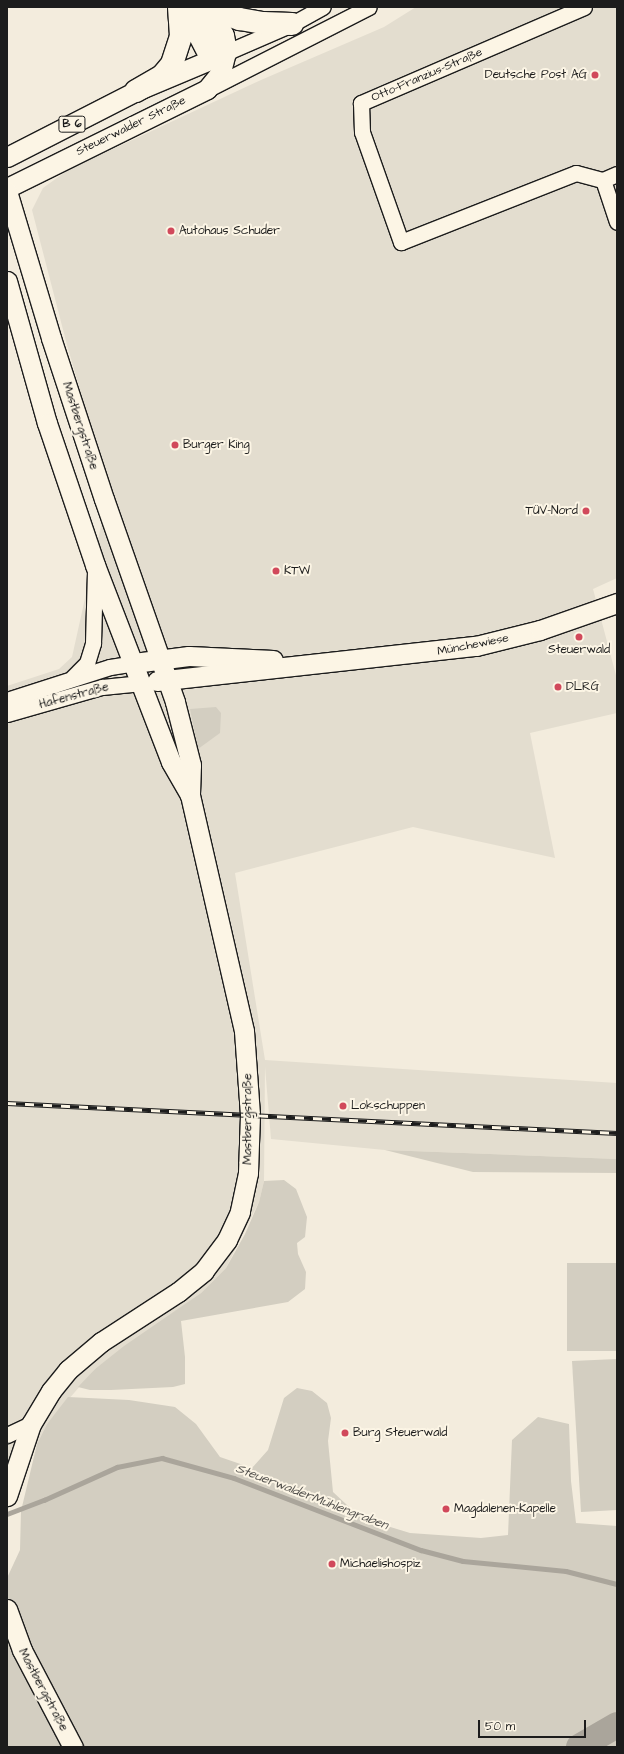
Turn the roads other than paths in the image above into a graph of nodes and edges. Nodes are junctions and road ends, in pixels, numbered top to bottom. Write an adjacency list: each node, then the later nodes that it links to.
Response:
1 (179, 7): 11 (highway, B 6)
2 (185, 7): 8 (highway)
3 (208, 7): 7 (highway); 8 (highway)
4 (324, 7): 7 (street, Steuerwalder Straße)
5 (369, 7): 9 (street, Steuerwalder Straße)
6 (584, 7): 14 (street, Otto-Franzius-Straße)
7 (292, 24): 8 (street, Steuerwalder Straße)
8 (221, 59): 9 (street, Steuerwalder Straße); 10 (main road, B 6); 11 (main road, Steuerwalder Straße)
9 (254, 64): 10 (street, Steuerwalder Straße)
10 (207, 90): 15 (main road, Steuerwalder Straße / B 6)
11 (136, 91): 12 (main road, Steuerwalder Straße / B 6)
12 (7, 157)
13 (617, 174): 14 (street)
14 (603, 180): 17 (street)
15 (7, 188)
16 (7, 191): 21 (main road, Mastbergstraße)
17 (617, 222)
18 (7, 281): 19 (main road, Mastbergstraße)
19 (95, 565): 22 (main road, Mastbergstraße); 24 (street, Hafenstraße)
20 (617, 603): 23 (main road, Münchewiese)
21 (161, 658): 22 (main road); 23 (main road, Münchewiese); 25 (main road, Mastbergstraße)
22 (134, 663): 24 (street, Hafenstraße); 26 (main road, Mastbergstraße)
23 (325, 663): 25 (main road, Münchewiese)
24 (70, 680): 27 (street, Hafenstraße)
25 (168, 680): 26 (main road); 29 (main road, Mastbergstraße)
26 (142, 682): 28 (street, Hafenstraße); 29 (main road, Mastbergstraße)
27 (7, 700)
28 (7, 714)
29 (190, 795): 30 (main road, Mastbergstraße)
30 (31, 1424): 31 (street); 32 (main road, Mastbergstraße)
31 (7, 1435)
32 (7, 1496)
33 (7, 1609): 34 (main road, Mastbergstraße)
34 (74, 1747)

